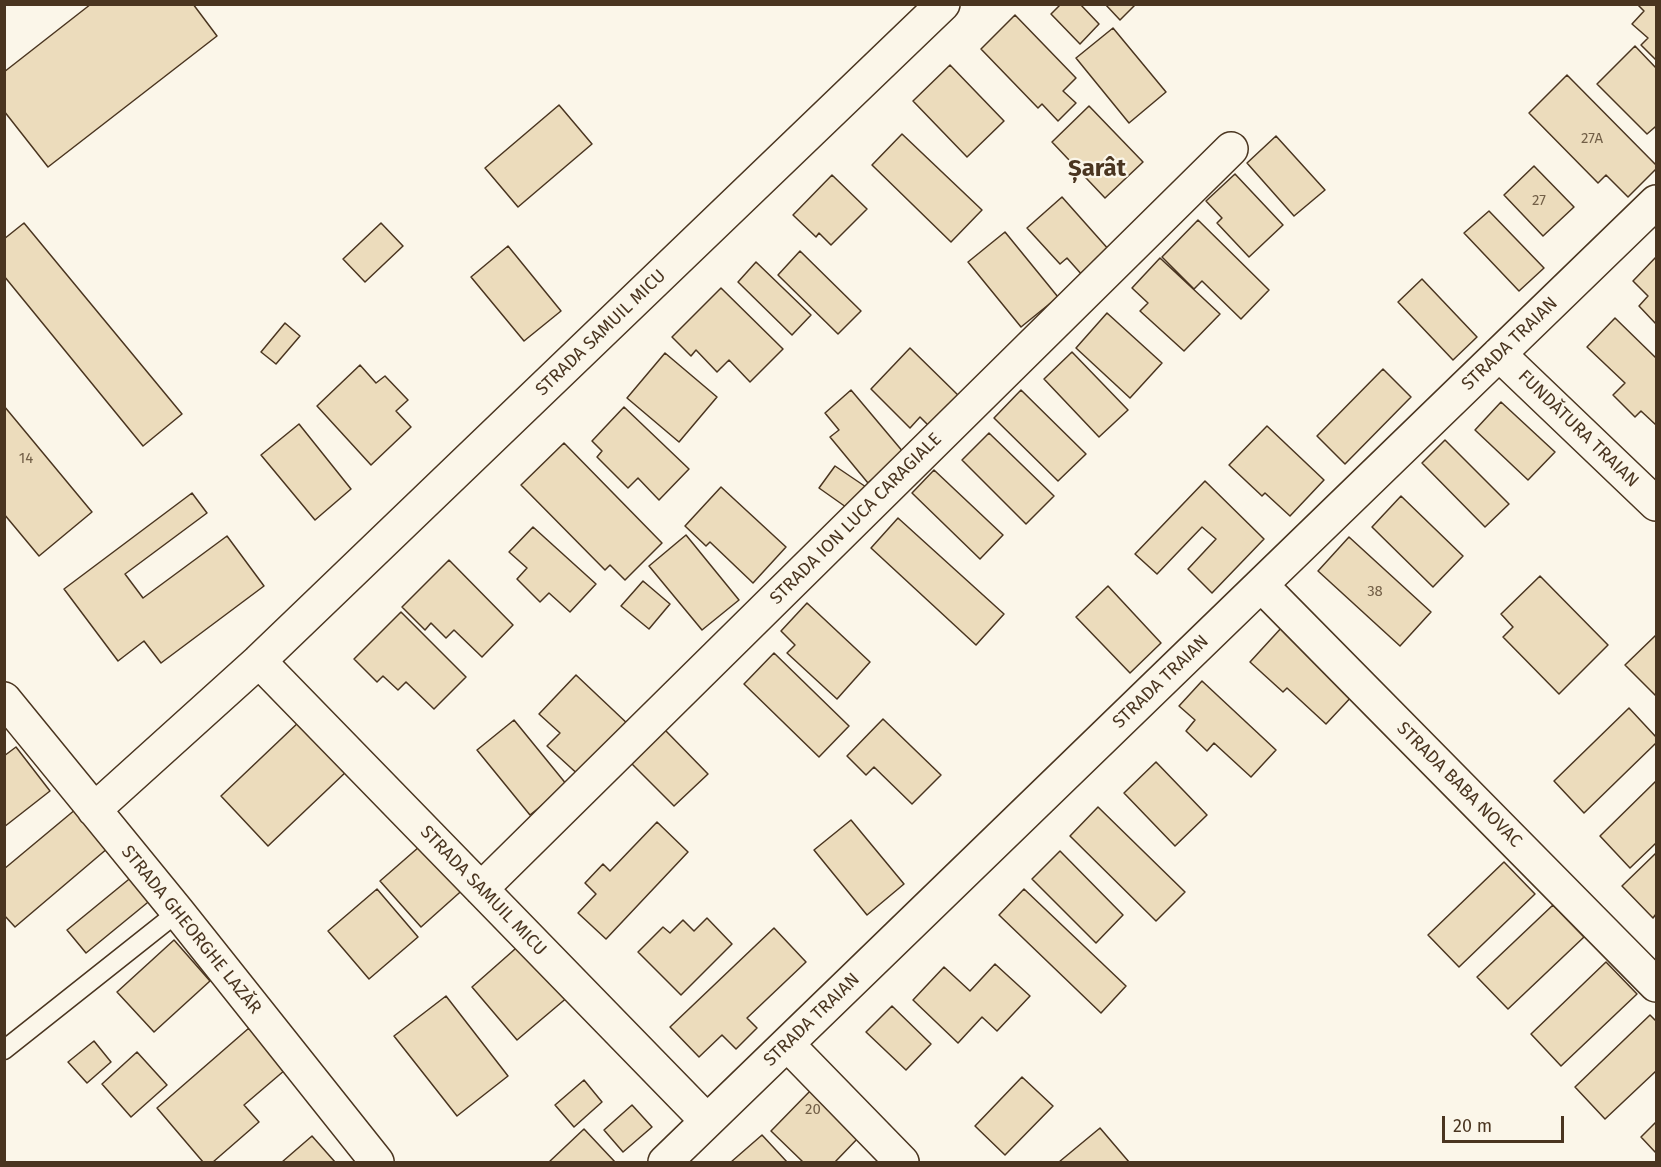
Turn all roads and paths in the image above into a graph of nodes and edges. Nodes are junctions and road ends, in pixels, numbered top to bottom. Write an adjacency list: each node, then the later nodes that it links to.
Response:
1 (943, 4): 7 (street, STRADA SAMUIL MICU)
2 (1231, 149): 10 (street, STRADA ION LUCA CARAGIALE)
3 (1656, 202): 4 (street, STRADA TRAIAN)
4 (1499, 354): 5 (street, FUNDĂTURA TRAIAN); 6 (street, STRADA TRAIAN)
5 (1656, 504)
6 (1261, 585): 12 (street, STRADA BABA NOVAC); 13 (street, STRADA TRAIAN)
7 (259, 661): 9 (street, STRADA SAMUIL MICU); 10 (street, STRADA SAMUIL MICU)
8 (4, 699): 9 (street, STRADA GHEORGHE LAZĂR)
9 (94, 810): 11 (street, STRADA GHEORGHE LAZĂR)
10 (480, 889): 15 (street, STRADA SAMUIL MICU)
11 (178, 912): 14 (lane); 16 (street, STRADA GHEORGHE LAZĂR)
12 (1656, 985)
13 (787, 1044): 15 (street, STRADA TRAIAN); 18 (street)
14 (4, 1050)
15 (707, 1121): 17 (street, STRADA TRAIAN)
16 (377, 1162)
17 (665, 1162)
18 (902, 1162)

